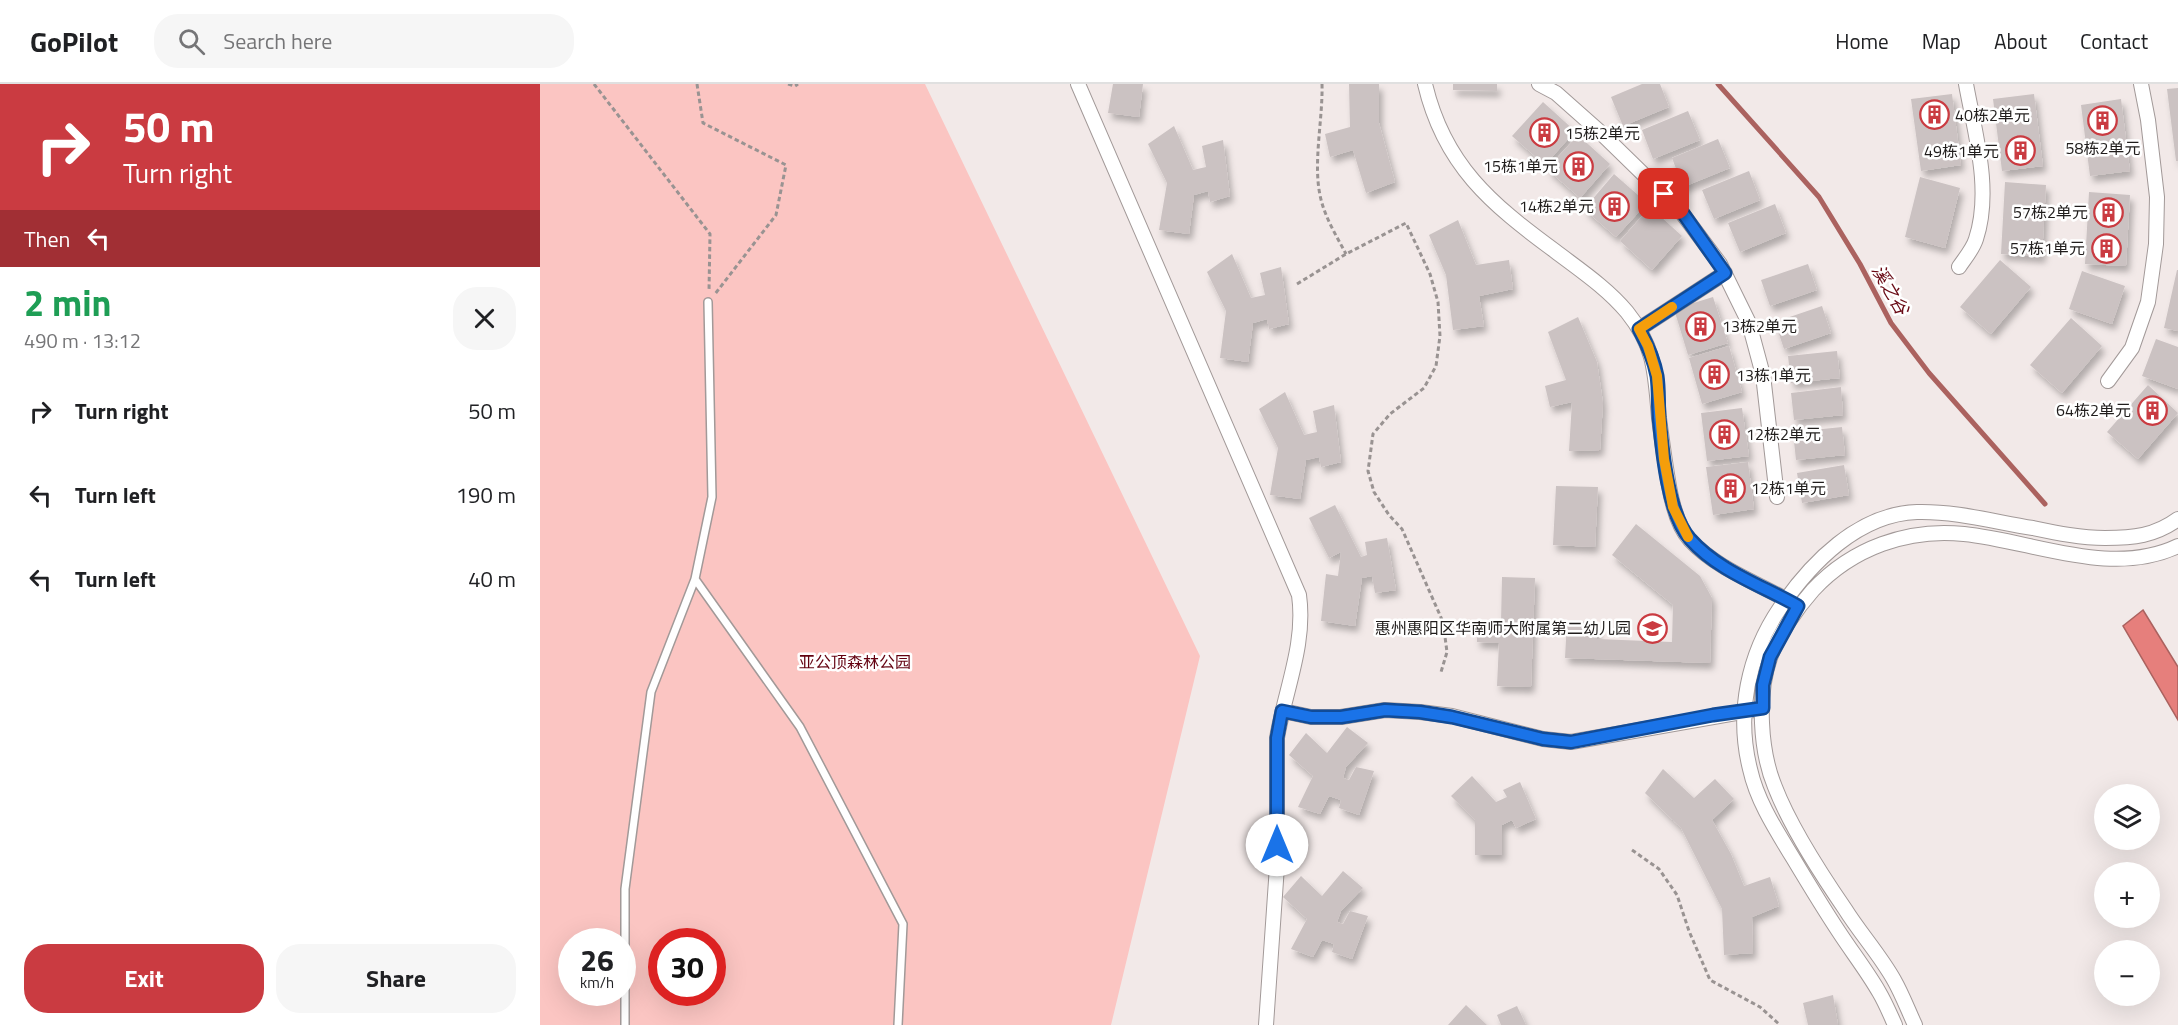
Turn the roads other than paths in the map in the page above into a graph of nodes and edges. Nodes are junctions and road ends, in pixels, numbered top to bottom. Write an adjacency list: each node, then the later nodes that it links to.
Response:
1 (1078, 84): 17 (street)
2 (1425, 84): 9 (street)
3 (1539, 84): 7 (street)
4 (1966, 84): 6 (street)
5 (2141, 84): 10 (street)
6 (1959, 267)
7 (1725, 273): 9 (street); 11 (street)
8 (708, 302): 14 (lane)
9 (1639, 329): 15 (street)
10 (2108, 381)
11 (1777, 497)
12 (2178, 519): 15 (street)
13 (2178, 546): 15 (street)
14 (695, 579): 19 (lane); 20 (lane)
15 (1792, 603): 16 (street); 18 (street)
16 (1763, 708): 18 (street); 23 (street)
17 (1282, 711): 18 (street); 21 (street)
18 (1746, 711): 22 (street)
19 (625, 1025)
20 (898, 1025)
21 (1266, 1025)
22 (1895, 1025)
23 (1915, 1025)

